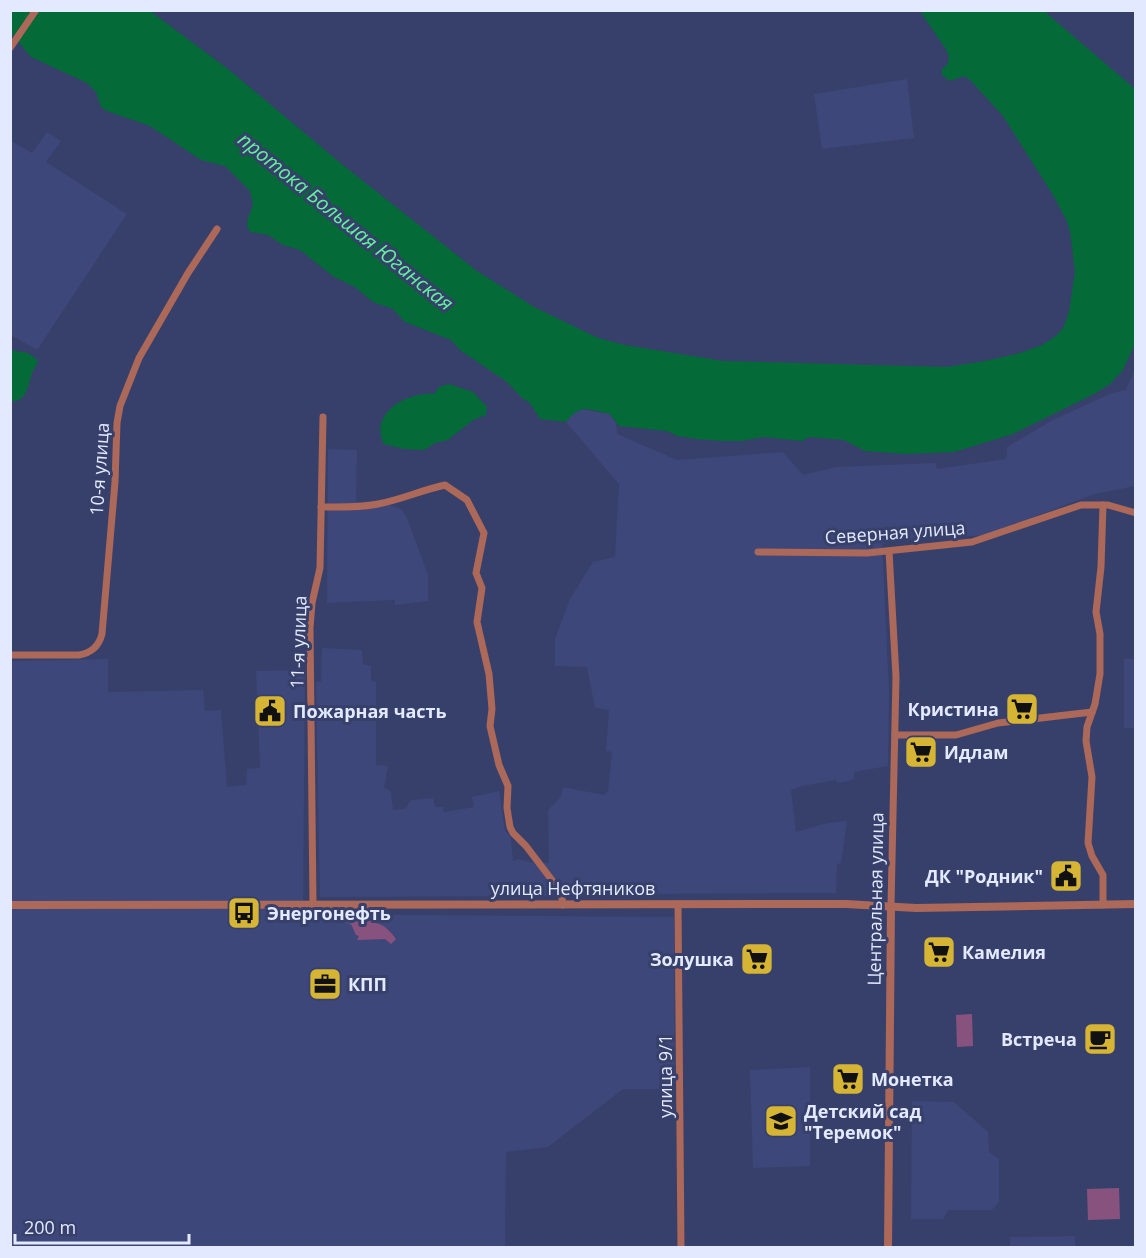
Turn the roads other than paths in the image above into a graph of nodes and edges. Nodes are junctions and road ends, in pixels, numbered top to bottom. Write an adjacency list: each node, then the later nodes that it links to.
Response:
1 (36, 10): 2 (street)
2 (10, 48)
3 (217, 229): 10 (street, 10-я улица)
4 (323, 417): 6 (street, 11-я улица)
5 (1103, 505): 7 (street, Северная улица); 8 (street, Северная улица); 11 (street)
6 (321, 507): 13 (street, 11-я улица); 17 (street)
7 (1136, 513)
8 (889, 551): 9 (street, Северная улица); 12 (street, Центральная улица)
9 (758, 552)
10 (10, 655)
11 (1092, 712): 12 (street); 18 (street)
12 (895, 735): 19 (street, Центральная улица)
13 (313, 904): 16 (street, улица Нефтяников); 17 (street, улица Нефтяников)
14 (678, 904): 17 (street, улица Нефтяников); 19 (street, улица Нефтяников); 21 (street, улица 9/1)
15 (1136, 904): 18 (street, улица Нефтяников)
16 (10, 905)
17 (563, 905)
18 (1103, 905): 19 (street, улица Нефтяников)
19 (891, 906): 20 (street, Центральная улица)
20 (888, 1247)
21 (681, 1248)

